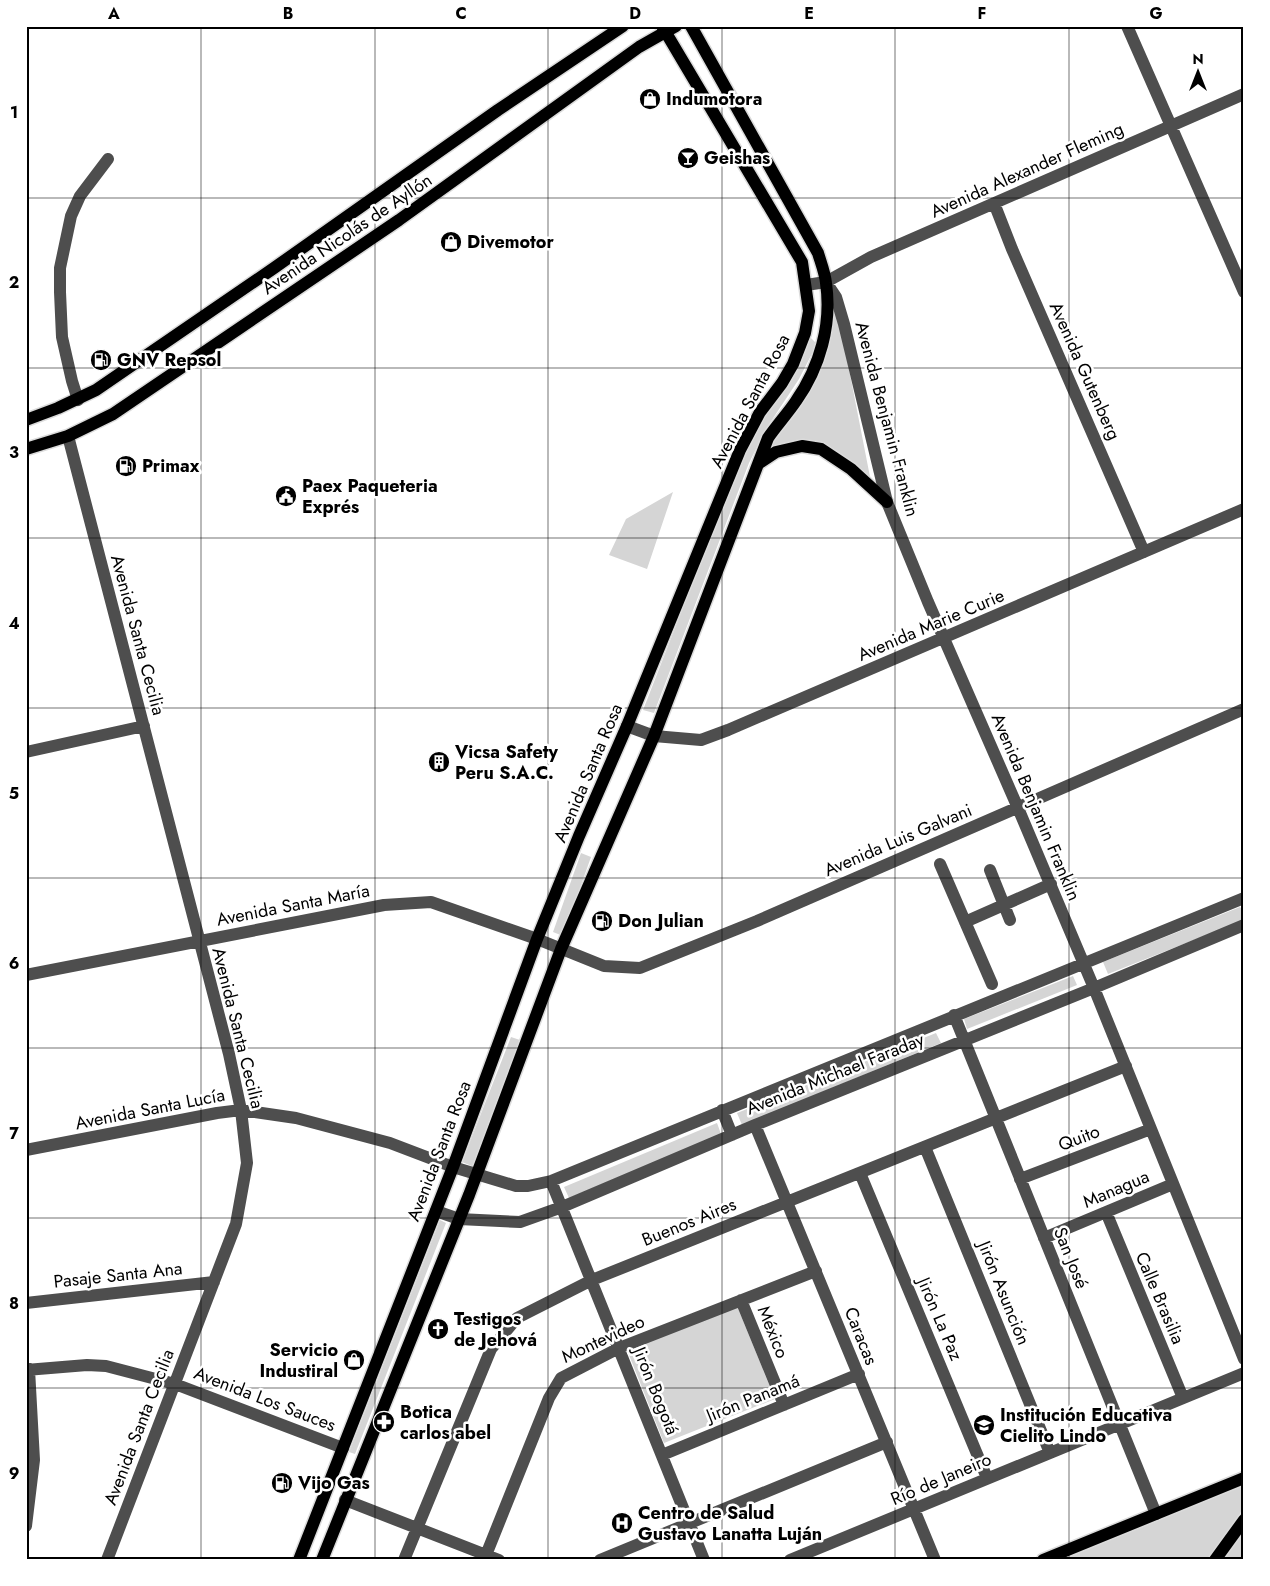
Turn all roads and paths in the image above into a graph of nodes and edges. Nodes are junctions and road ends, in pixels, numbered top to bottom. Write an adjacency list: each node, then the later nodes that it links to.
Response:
1 (623, 26): 12 (main road, Avenida Nicolás de Ayllón)
2 (690, 26): 9 (main road, Avenida Santa Rosa)
3 (1127, 26): 6 (street)
4 (668, 28): 10 (main road, Avenida Santa Rosa); 14 (main road, Avenida Nicolás de Ayllón)
5 (1244, 94): 6 (street, Avenida Alexander Fleming)
6 (1171, 126): 8 (street, Avenida Alexander Fleming); 11 (street)
7 (108, 159): 12 (street)
8 (994, 203): 9 (street, Avenida Alexander Fleming); 19 (street, Avenida Gutenberg)
9 (826, 282): 10 (street); 16 (main road, Avenida Santa Rosa); 17 (street, Avenida Benjamin Franklin)
10 (806, 285): 23 (main road, Avenida Santa Rosa)
11 (1244, 292)
12 (78, 400): 13 (main road, Avenida Nicolás de Ayllón)
13 (26, 420)
14 (68, 436): 15 (main road, Avenida Nicolás de Ayllón); 22 (street, Avenida Santa Cecilia)
15 (26, 450)
16 (758, 464): 17 (main road); 24 (main road, Avenida Santa Rosa)
17 (887, 502): 20 (street, Avenida Benjamin Franklin)
18 (1244, 509): 19 (street, Avenida Marie Curie)
19 (1144, 552): 20 (street, Avenida Marie Curie)
20 (944, 638): 24 (street, Avenida Marie Curie); 26 (street, Avenida Benjamin Franklin)
21 (1244, 709): 26 (street, Avenida Luis Galvani)
22 (144, 726): 25 (street); 36 (street, Avenida Santa Cecilia)
23 (627, 726): 24 (street, Avenida Marie Curie); 35 (main road, Avenida Santa Rosa)
24 (654, 736): 37 (main road, Avenida Santa Rosa)
25 (26, 752)
26 (1018, 808): 29 (street, Avenida Benjamin Franklin); 37 (street, Avenida Luis Galvani)
27 (940, 864): 33 (street)
28 (990, 870): 31 (street)
29 (1050, 884): 31 (street); 38 (street, Avenida Benjamin Franklin)
30 (1244, 898): 38 (street, Avenida Michael Faraday)
31 (1004, 905): 32 (street); 33 (street)
32 (1010, 920)
33 (965, 922): 40 (street)
34 (1244, 925): 41 (street, Avenida Michael Faraday)
35 (537, 939): 36 (street, Avenida Santa María); 37 (street, Avenida Santa María); 53 (main road, Avenida Santa Rosa)
36 (199, 942): 39 (street, Avenida Santa María); 45 (street, Avenida Santa Cecilia)
37 (562, 949): 55 (main road, Avenida Santa Rosa)
38 (1084, 964): 41 (street, Avenida Benjamin Franklin); 42 (street, Avenida Michael Faraday)
39 (26, 975)
40 (992, 984)
41 (1094, 988): 43 (street, Avenida Michael Faraday); 44 (street, Avenida Benjamin Franklin)
42 (954, 1015): 43 (street, San José); 46 (street, Avenida Michael Faraday)
43 (964, 1040): 47 (street, San José); 48 (street, Avenida Michael Faraday)
44 (1126, 1066): 47 (street, Buenos Aires); 49 (street, Avenida Benjamin Franklin)
45 (241, 1110): 52 (street, Avenida Santa Lucía); 53 (street, Avenida Santa Lucía); 67 (street, Avenida Santa Cecilia)
46 (722, 1110): 50 (street); 57 (street, Avenida Michael Faraday)
47 (996, 1119): 51 (street, Buenos Aires); 56 (street, San José)
48 (755, 1125): 50 (street, Avenida Michael Faraday); 59 (street, Caracas)
49 (1151, 1129): 56 (street, Quito); 58 (street, Avenida Benjamin Franklin)
50 (732, 1135): 60 (street, Avenida Michael Faraday)
51 (925, 1147): 54 (street, Buenos Aires); 81 (street, Jirón Asunción)
52 (26, 1150)
53 (453, 1167): 55 (street, Avenida Michael Faraday); 61 (main road, Avenida Santa Rosa)
54 (860, 1173): 59 (street, Buenos Aires); 83 (street, Jirón La Paz)
55 (477, 1174): 57 (street, Avenida Michael Faraday); 63 (main road, Avenida Santa Rosa)
56 (1020, 1179): 64 (street, San José)
57 (551, 1181): 60 (street, Jirón Bogotá)
58 (1173, 1184): 62 (street, Managua); 71 (street, Avenida Benjamin Franklin)
59 (787, 1202): 65 (street, Caracas); 66 (street, Buenos Aires)
60 (562, 1207): 63 (street, Avenida Michael Faraday); 66 (street, Jirón Bogotá)
61 (436, 1211): 63 (street, Avenida Michael Faraday); 80 (main road, Avenida Santa Rosa)
62 (1106, 1212): 64 (street, Managua); 76 (street, Calle Brasilia)
63 (459, 1220): 85 (main road, Avenida Santa Rosa)
64 (1044, 1238): 78 (street, San José)
65 (816, 1271): 68 (street, Montevideo); 74 (street, Caracas)
66 (592, 1280): 70 (street, Jirón Bogotá); 91 (street, Buenos Aires)
67 (214, 1282): 69 (street, Pasaje Santa Ana); 75 (street, Avenida Santa Cecilia)
68 (741, 1300): 70 (street, Montevideo); 77 (street, México)
69 (26, 1303)
70 (620, 1348): 82 (street, Jirón Bogotá); 92 (street, Montevideo)
71 (1244, 1359)
72 (28, 1369): 75 (street, Avenida Los Sauces); 90 (street)
73 (1244, 1373): 76 (street, Río de Janeiro)
74 (858, 1374): 77 (street, Jirón Panamá); 79 (street, Caracas)
75 (175, 1384): 80 (street, Avenida Los Sauces); 93 (street, Avenida Santa Cecilia)
76 (1183, 1398): 78 (street, Río de Janeiro)
77 (784, 1405): 82 (street, Jirón Panamá)
78 (1120, 1424): 81 (street, Río de Janeiro); 87 (street, San José)
79 (887, 1442): 86 (street, Caracas); 89 (street)
80 (343, 1448): 94 (main road, Avenida Santa Rosa)
81 (1050, 1453): 83 (street, Río de Janeiro)
82 (662, 1454): 89 (street, Jirón Bogotá)
83 (987, 1478): 86 (street, Río de Janeiro)
84 (1244, 1478): 87 (main road)
85 (345, 1500): 91 (street); 95 (main road, Avenida Santa Rosa)
86 (913, 1509): 100 (street, Río de Janeiro); 101 (street, Caracas)
87 (1156, 1514): 102 (main road)
88 (1244, 1520): 103 (main road)
89 (690, 1523): 98 (street); 99 (street, Jirón Bogotá)
90 (26, 1526)
91 (417, 1528): 92 (street); 96 (street, Buenos Aires)
92 (485, 1557): 97 (street)
93 (108, 1560)
94 (299, 1560)
95 (322, 1560)
96 (404, 1560)
97 (499, 1560)
98 (600, 1560)
99 (704, 1560)
100 (790, 1560)
101 (935, 1560)
102 (1043, 1560)
103 (1215, 1560)

